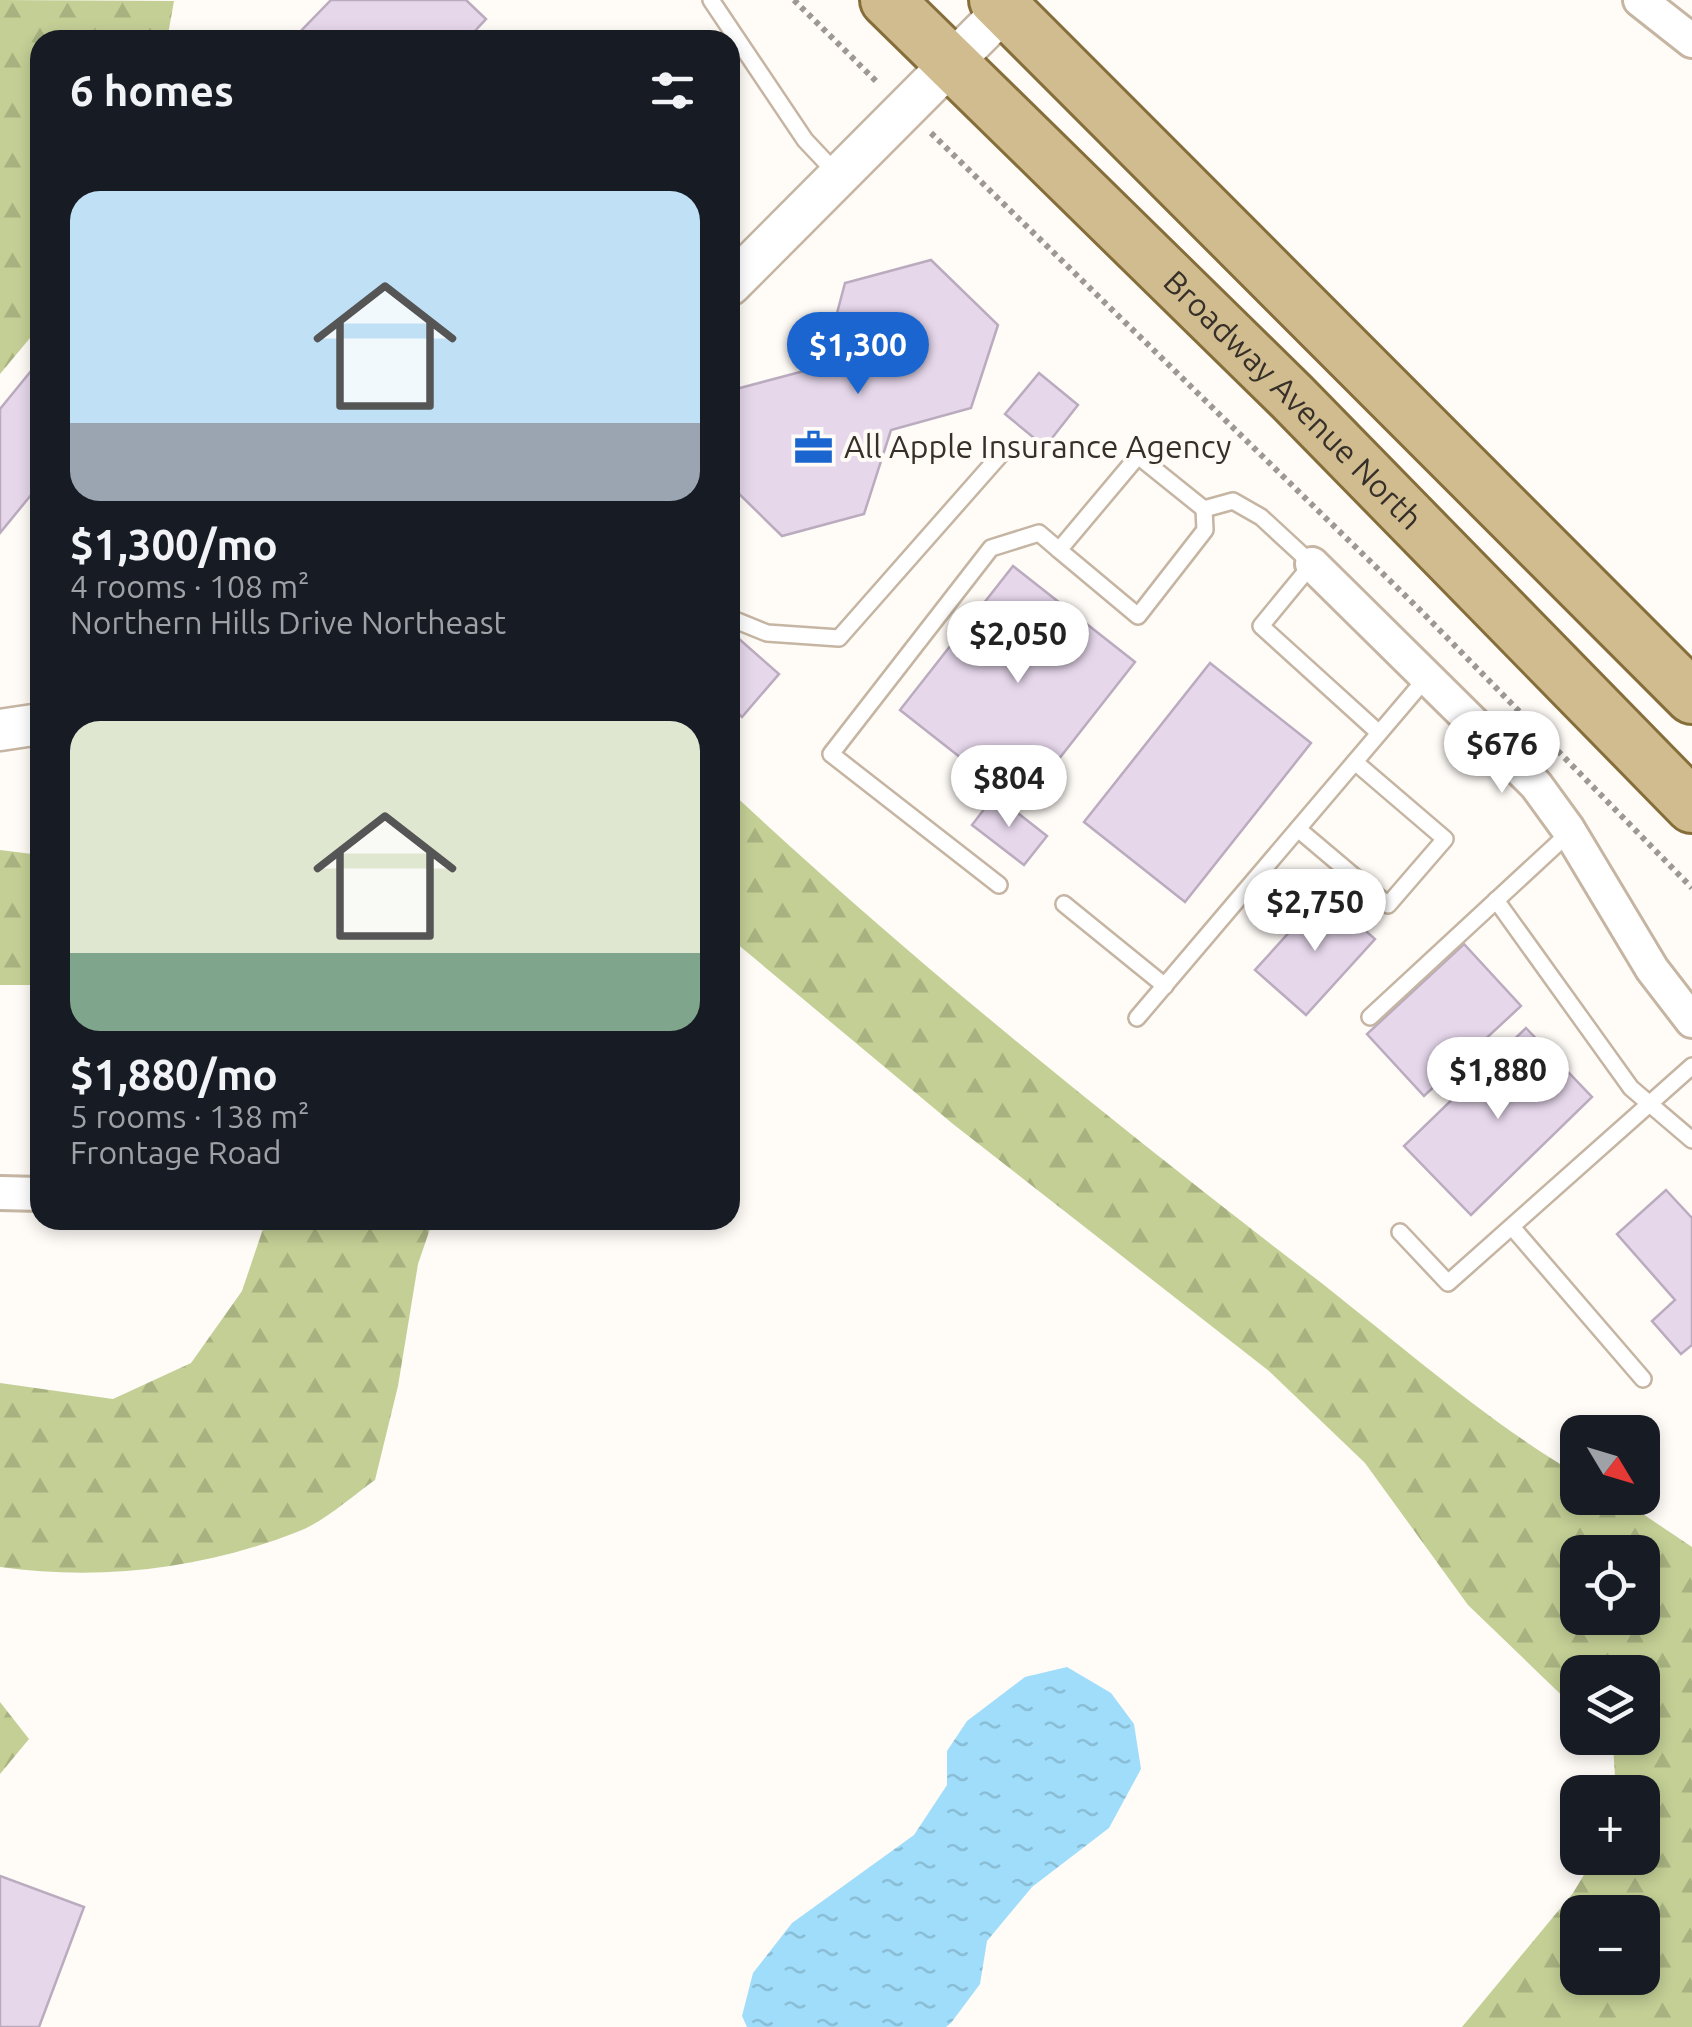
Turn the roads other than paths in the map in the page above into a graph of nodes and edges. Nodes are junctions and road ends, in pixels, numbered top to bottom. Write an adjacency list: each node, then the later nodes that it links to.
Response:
1 (711, 0): 5 (lane)
2 (887, 0): 8 (main road, Broadway Avenue North)
3 (1640, 0): 6 (street)
4 (1001, 4): 8 (street); 17 (main road)
5 (731, 30)
6 (1692, 41)
7 (740, 43): 9 (lane)
8 (951, 63): 9 (street); 22 (main road, Broadway Avenue North)
9 (839, 176): 10 (street)
10 (740, 275)
11 (1002, 453): 15 (lane)
12 (1204, 509): 13 (lane); 13 (lane); 14 (lane)
13 (1060, 550): 25 (lane)
14 (1312, 564): 16 (street); 20 (lane)
15 (740, 622)
16 (1427, 677): 20 (lane); 24 (street)
17 (1692, 697)
18 (30, 726): 19 (street)
19 (0, 730)
20 (1379, 733): 21 (lane)
21 (1356, 762): 23 (lane); 23 (lane)
22 (1692, 806)
23 (1298, 829): 28 (lane)
24 (1570, 832): 26 (lane); 30 (street)
25 (999, 884)
26 (1496, 900): 29 (lane); 33 (lane)
27 (1064, 904): 28 (lane)
28 (1165, 986): 31 (lane)
29 (1370, 1016)
30 (1690, 1016)
31 (1138, 1018)
32 (1692, 1066): 33 (lane)
33 (1653, 1102): 34 (lane); 37 (lane)
34 (1692, 1140)
35 (0, 1193): 36 (street)
36 (30, 1194)
37 (1512, 1228): 38 (lane); 39 (lane)
38 (1400, 1232)
39 (1643, 1378)

